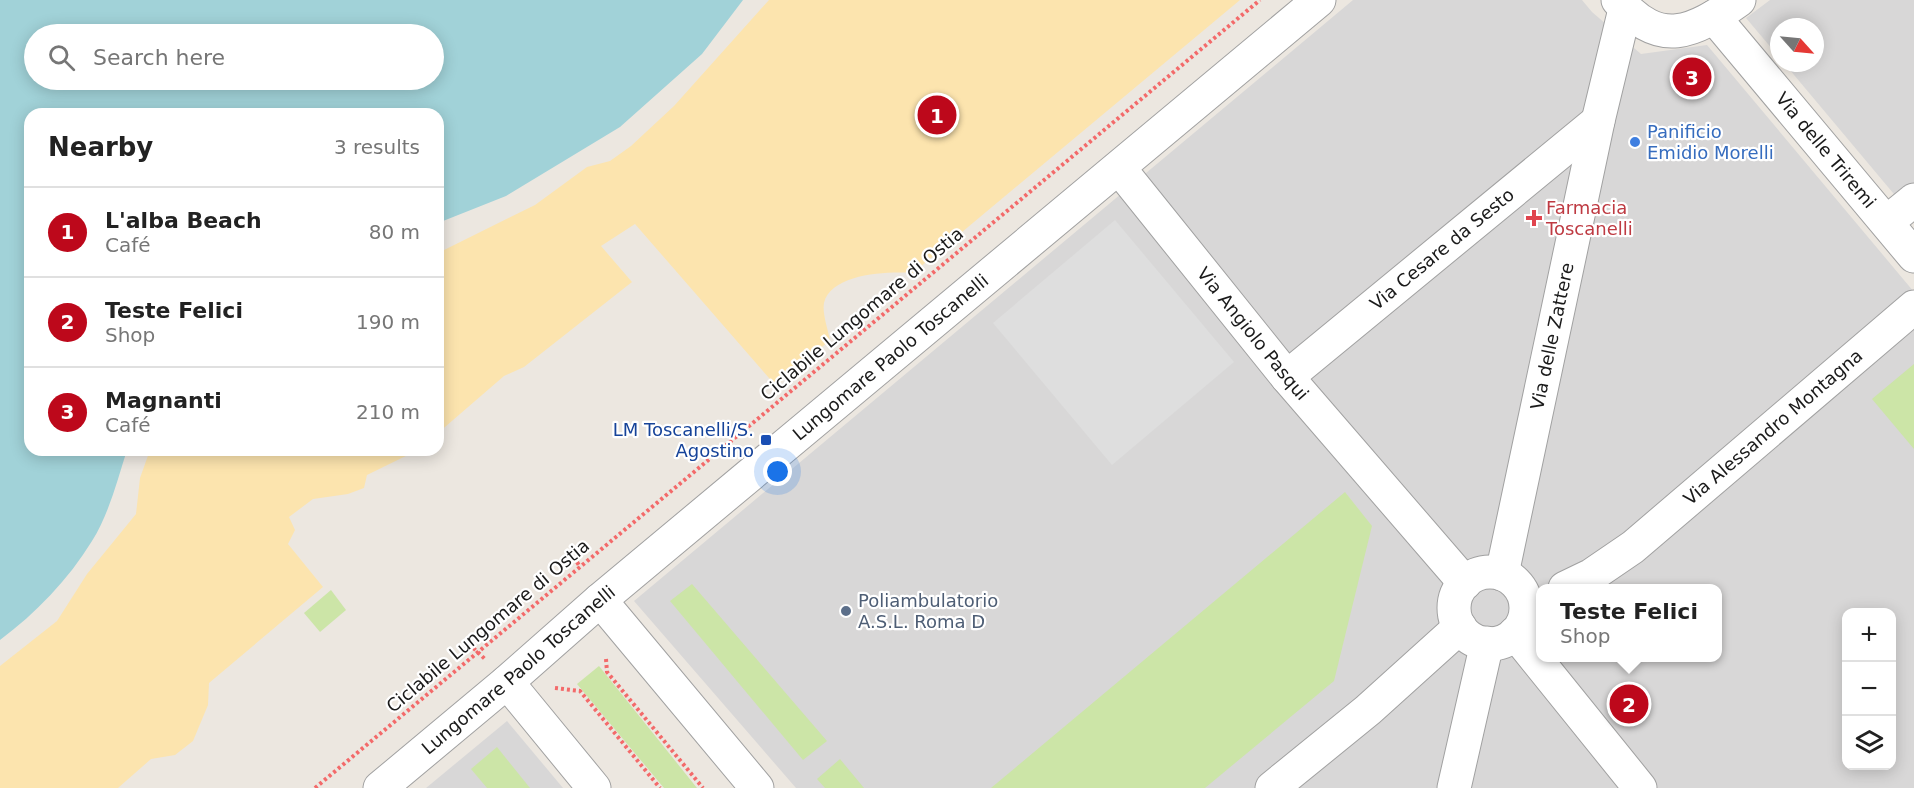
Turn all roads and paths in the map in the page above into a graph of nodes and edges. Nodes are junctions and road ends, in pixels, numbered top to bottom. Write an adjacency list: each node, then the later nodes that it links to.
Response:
1 (1260, 0): 20 (path, Ciclabile Lungomare di Ostia)
2 (1319, 0): 6 (street, Lungomare Paolo Toscanelli)
3 (1622, 4): 4 (street); 5 (street, Via delle Zattere)
4 (1726, 9): 8 (street, Via delle Triremi)
5 (1598, 121): 11 (street, Via Cesare da Sesto); 12 (street, Via delle Zattere)
6 (1119, 168): 11 (street, Via Angiolo Pasqui); 15 (street, Lungomare Paolo Toscanelli)
7 (1914, 200): 8 (street)
8 (1887, 222): 9 (street, Via delle Triremi)
9 (1914, 256)
10 (1914, 307): 14 (street, Via Alessandro Montagna)
11 (1287, 377): 13 (street, Via Angiolo Pasqui)
12 (1502, 574): 13 (street); 16 (street)
13 (1466, 583): 16 (street)
14 (1573, 584)
15 (600, 600): 19 (street, Lungomare Paolo Toscanelli); 24 (street)
16 (1506, 621): 17 (street); 25 (street); 26 (street)
17 (1536, 659)
18 (1538, 662): 27 (street)
19 (507, 682): 21 (street, Lungomare Paolo Toscanelli); 22 (street); 23 (path)
20 (315, 788)
21 (380, 788)
22 (594, 788)
23 (660, 788)
24 (757, 788)
25 (1272, 788)
26 (1454, 788)
27 (1640, 788)

